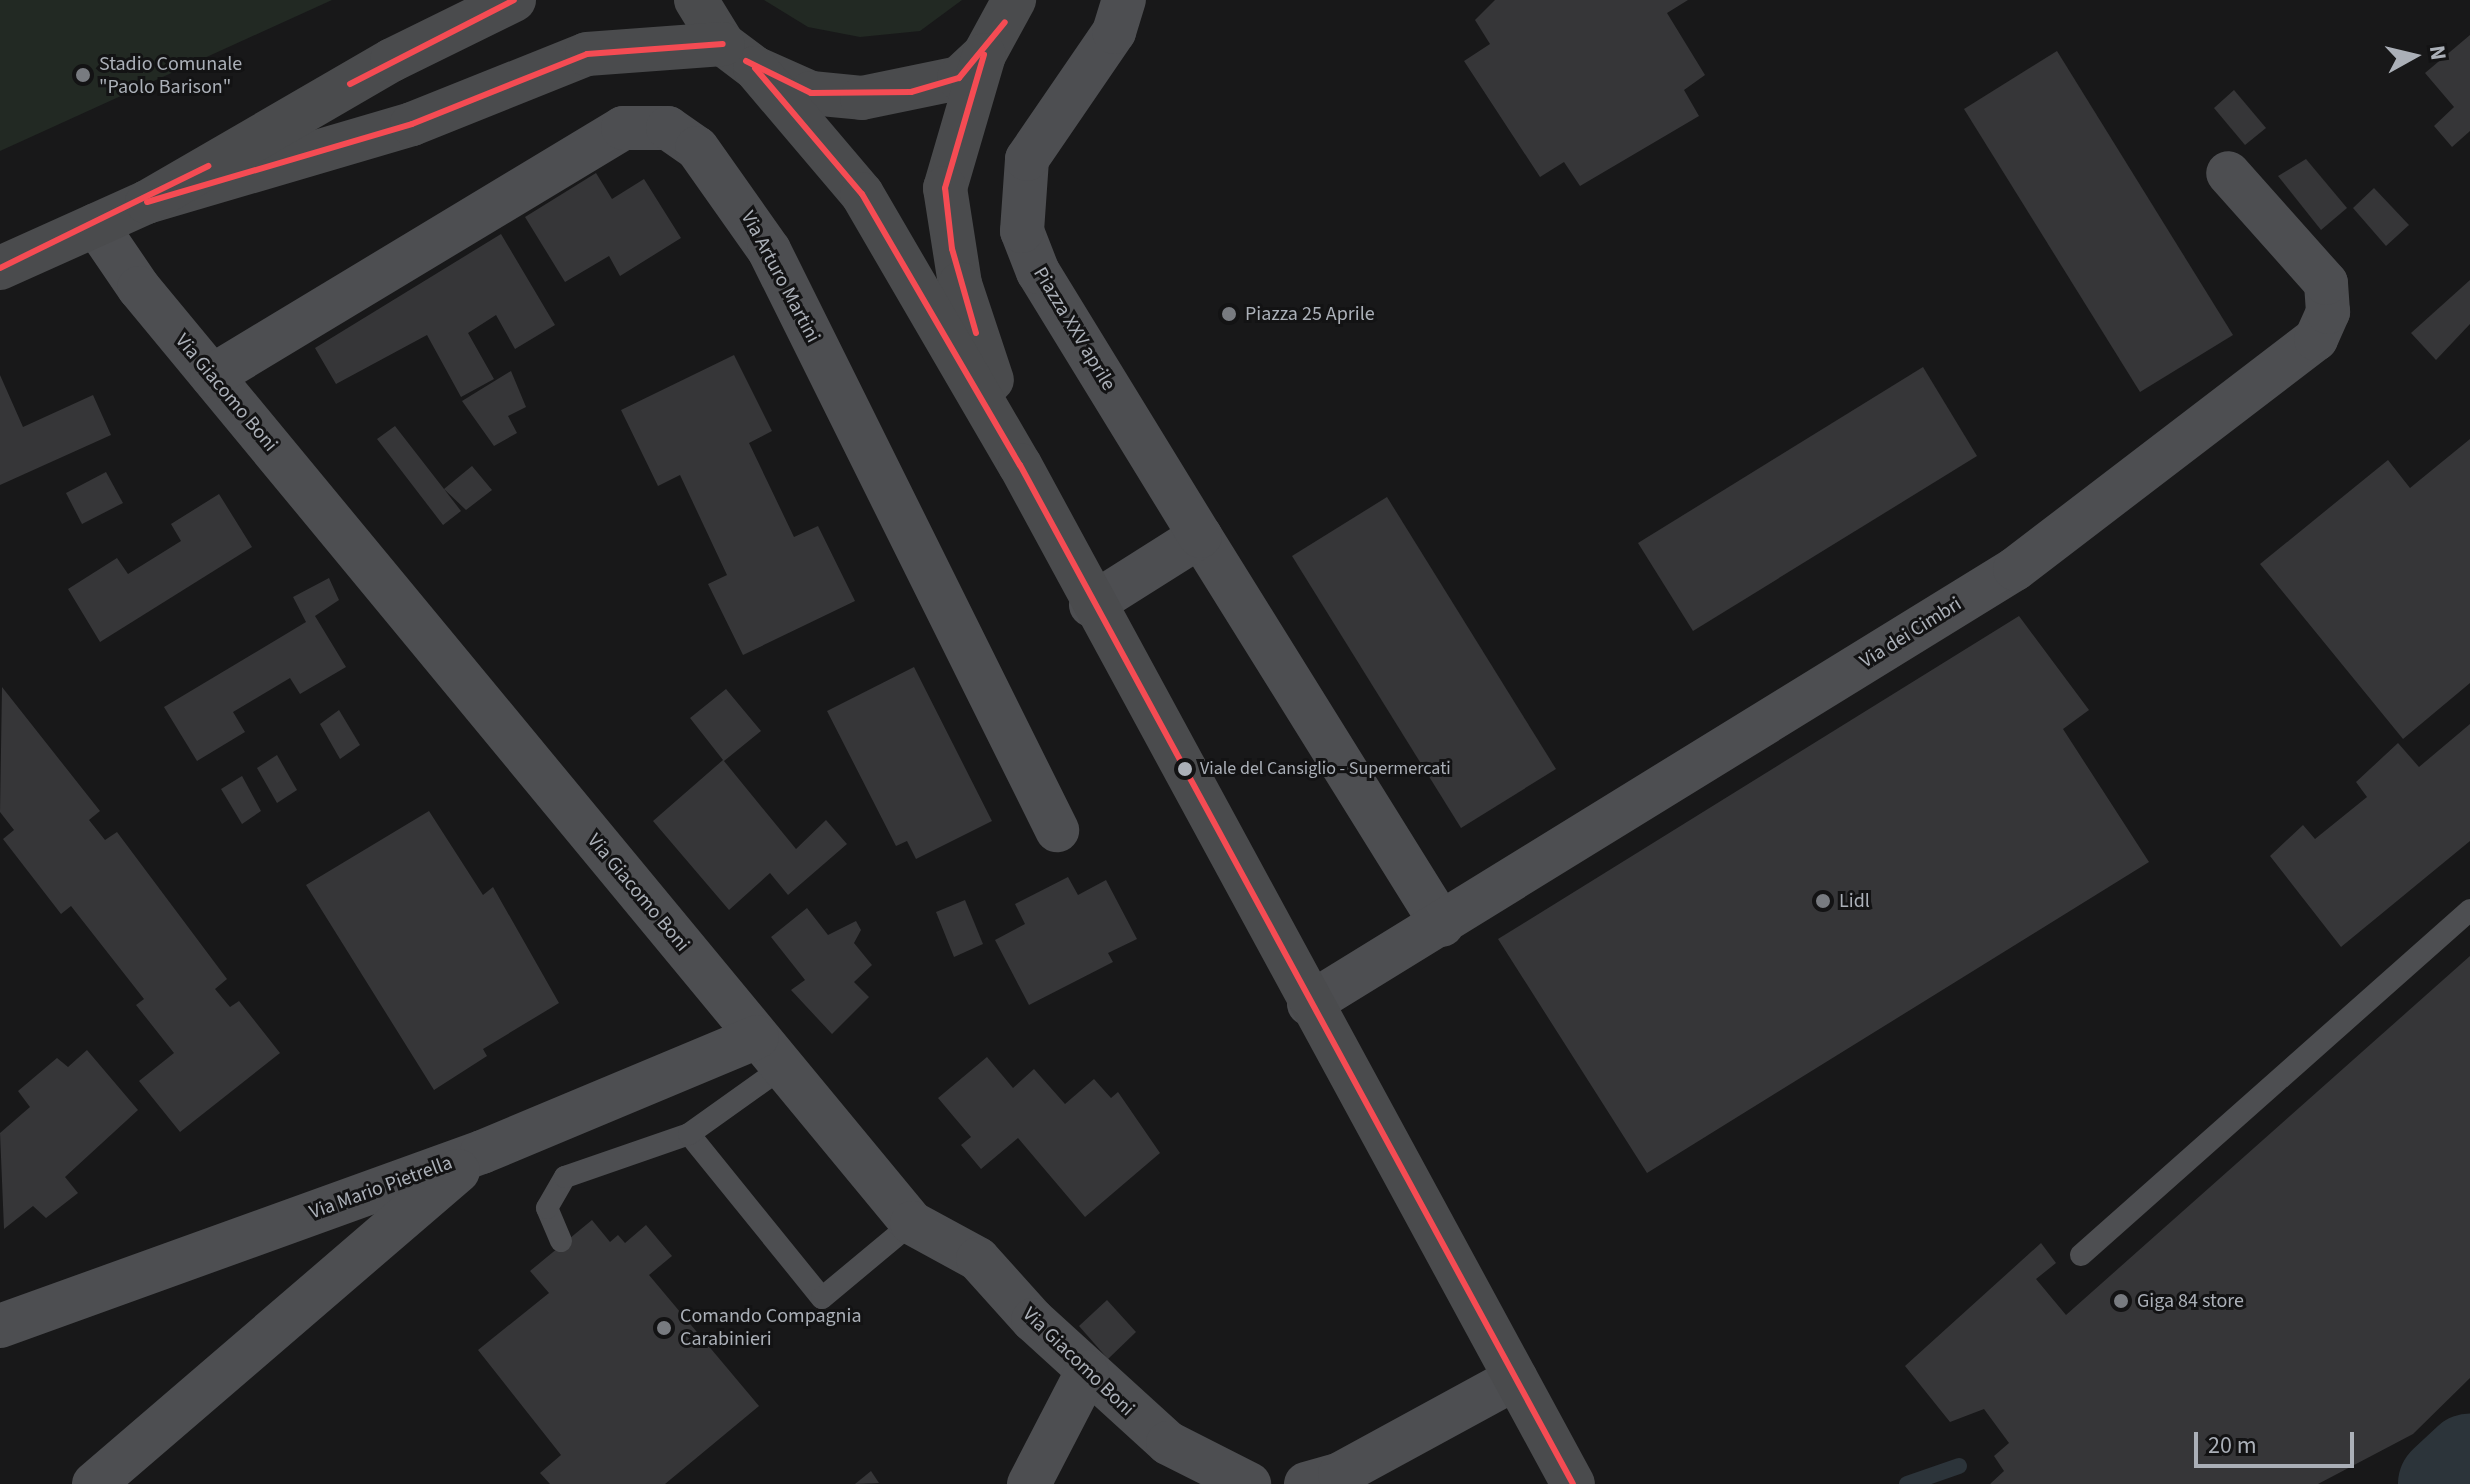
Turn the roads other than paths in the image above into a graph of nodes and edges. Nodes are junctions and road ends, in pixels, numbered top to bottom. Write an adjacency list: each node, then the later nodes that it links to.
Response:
1 (514, 0): 8 (main road)
2 (696, 0): 6 (main road)
3 (1014, 0): 5 (main road)
4 (1124, 0): 13 (street, Piazza XXV aprile)
5 (984, 55): 6 (main road); 12 (main road)
6 (739, 56): 8 (main road); 12 (main road)
7 (2228, 173): 17 (street, Via dei Cimbri)
8 (147, 202): 9 (main road)
9 (96, 225): 10 (main road); 11 (street, Via Giacomo Boni)
10 (0, 268)
11 (212, 376): 15 (street, Via Arturo Martini); 19 (street, Via Giacomo Boni)
12 (1020, 465): 14 (main road)
13 (1200, 536): 14 (street); 17 (street, Piazza XXV aprile)
14 (1091, 605): 18 (main road)
15 (1057, 830)
16 (2470, 910): 24 (lane)
17 (1442, 925): 18 (street, Via dei Cimbri)
18 (1309, 1004): 27 (main road)
19 (770, 1052): 20 (lane); 21 (street, Via Mario Pietrella); 22 (street, Via Giacomo Boni)
20 (689, 1134): 22 (lane); 23 (lane)
21 (482, 1152): 25 (street, Via Mario Pietrella); 28 (street)
22 (912, 1223): 26 (street, Via Giacomo Boni)
23 (561, 1241)
24 (2081, 1255)
25 (0, 1326)
26 (1087, 1372): 29 (street); 30 (street, Via Giacomo Boni)
27 (1516, 1378): 31 (street); 32 (main road)
28 (94, 1484)
29 (1029, 1484)
30 (1249, 1484)
31 (1306, 1484)
32 (1573, 1484)

